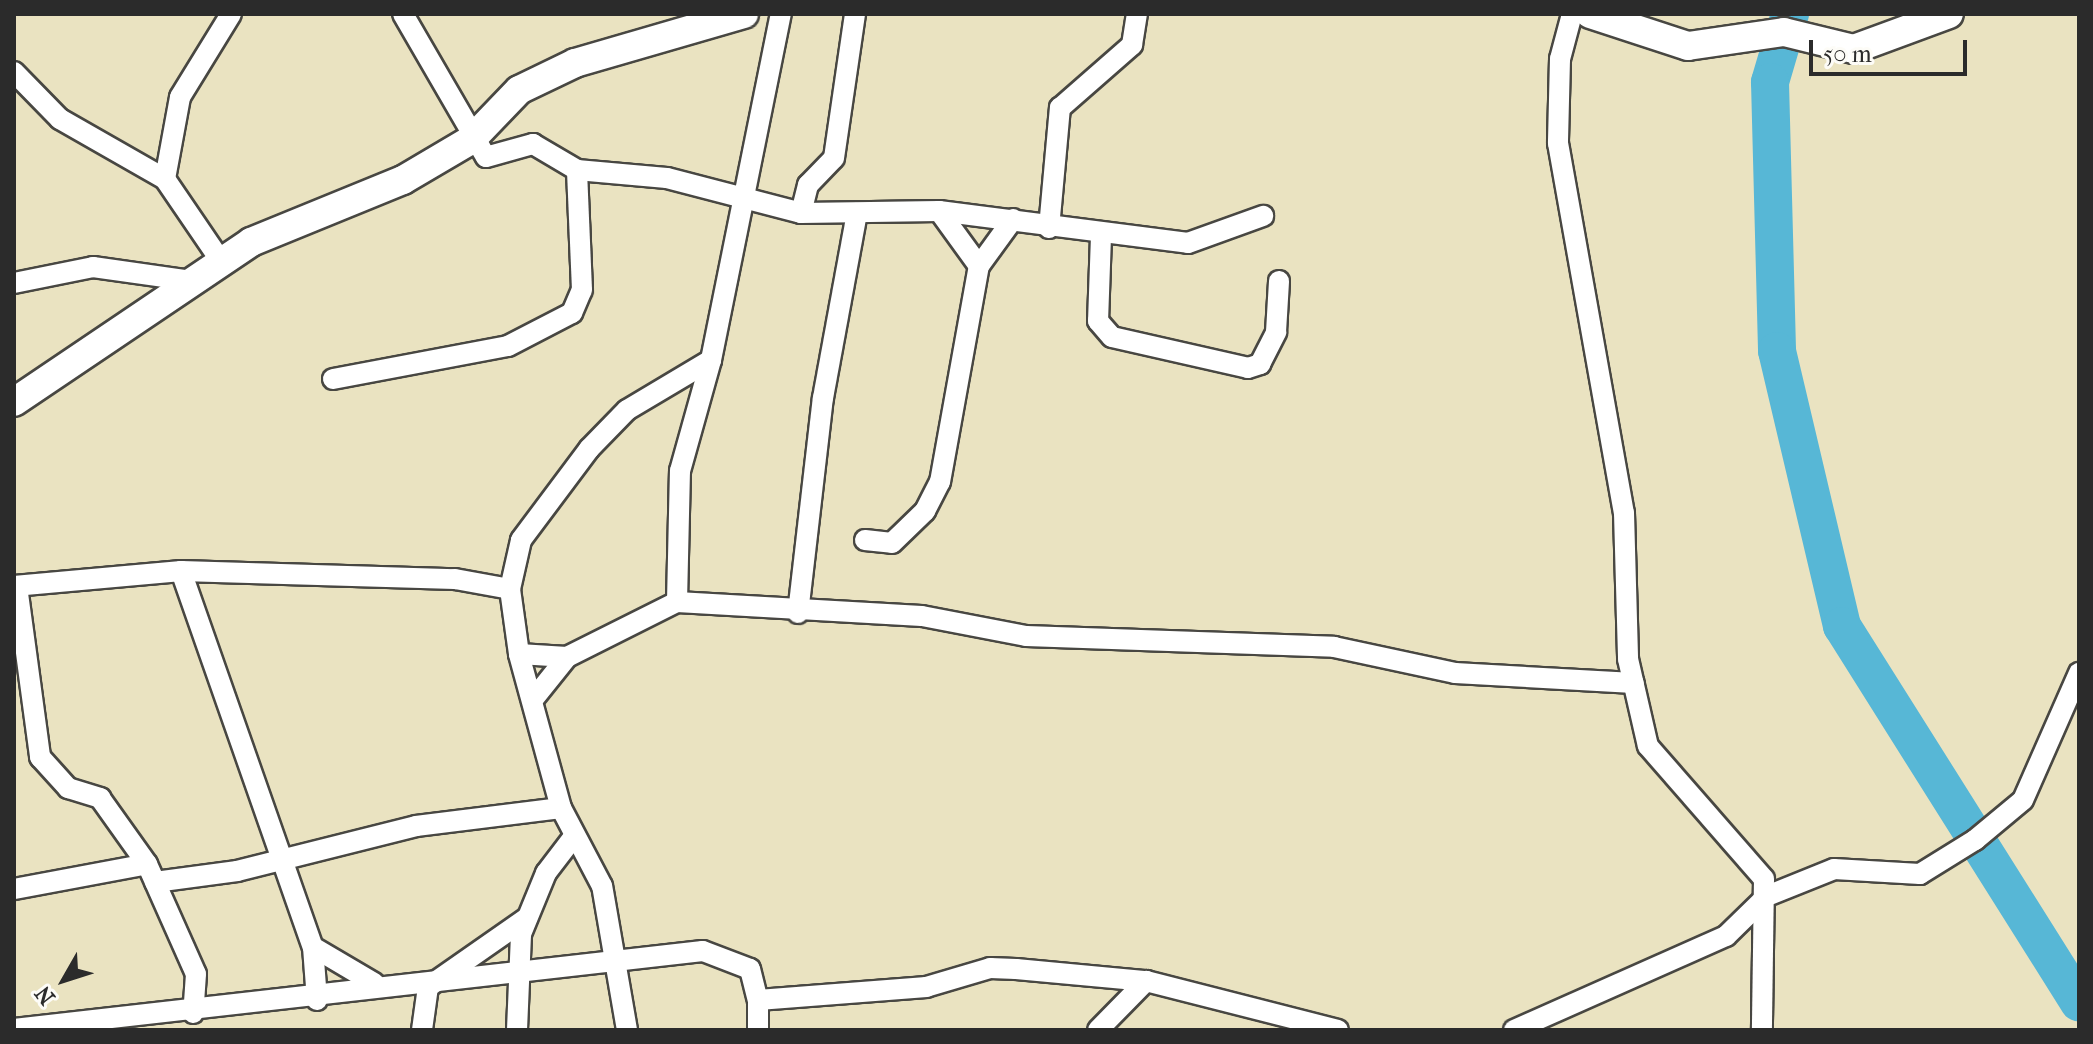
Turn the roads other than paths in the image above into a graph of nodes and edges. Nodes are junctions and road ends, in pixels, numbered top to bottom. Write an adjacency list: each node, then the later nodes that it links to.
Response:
1 (231, 14): 13 (street)
2 (403, 14): 11 (street)
3 (744, 14): 11 (street)
4 (781, 14): 14 (street)
5 (855, 14): 16 (street)
6 (1137, 14): 20 (street)
7 (1572, 14): 39 (street)
8 (1590, 14): 9 (street)
9 (1949, 14)
10 (14, 72): 13 (street)
11 (471, 140): 12 (street); 22 (street)
12 (577, 170): 14 (street); 28 (street)
13 (165, 179): 22 (street)
14 (747, 202): 16 (street); 27 (street)
15 (939, 211): 17 (street); 19 (street); 23 (street)
16 (801, 213): 17 (street)
17 (857, 213): 35 (street)
18 (1263, 216): 21 (street)
19 (1013, 219): 20 (street); 23 (street)
20 (1049, 228): 21 (street)
21 (1101, 236): 25 (street)
22 (221, 261): 24 (street)
23 (979, 266): 30 (street)
24 (193, 281): 26 (street); 29 (street)
25 (1279, 281)
26 (14, 283)
27 (711, 360): 33 (street); 34 (street)
28 (333, 379)
29 (14, 402)
30 (865, 540)
31 (181, 571): 32 (street); 33 (street); 43 (street)
32 (16, 586): 44 (street)
33 (510, 589): 36 (street)
34 (677, 602): 35 (street); 37 (street)
35 (798, 613): 39 (street)
36 (519, 654): 37 (street); 40 (street)
37 (567, 657): 40 (street)
38 (2079, 673): 46 (street)
39 (1634, 683): 46 (street)
40 (535, 697): 41 (street)
41 (561, 808): 42 (street); 43 (street)
42 (572, 839): 47 (street); 49 (street)
43 (281, 856): 44 (street); 48 (street)
44 (151, 873): 45 (street); 56 (street)
45 (14, 889)
46 (1767, 896): 64 (street); 65 (street)
47 (527, 918): 50 (street); 53 (street)
48 (313, 947): 52 (street); 54 (street)
49 (609, 960): 50 (street); 55 (street); 61 (street)
50 (517, 976): 53 (street); 60 (street)
51 (1146, 981): 55 (street); 58 (street); 63 (street)
52 (374, 983): 53 (street); 54 (street)
53 (428, 987): 59 (street)
54 (317, 1000): 56 (street)
55 (758, 1000): 62 (street)
56 (193, 1013): 57 (street)
57 (14, 1029)
58 (1331, 1029)
59 (422, 1030)
60 (517, 1030)
61 (627, 1030)
62 (758, 1030)
63 (1098, 1030)
64 (1514, 1030)
65 (1762, 1030)

